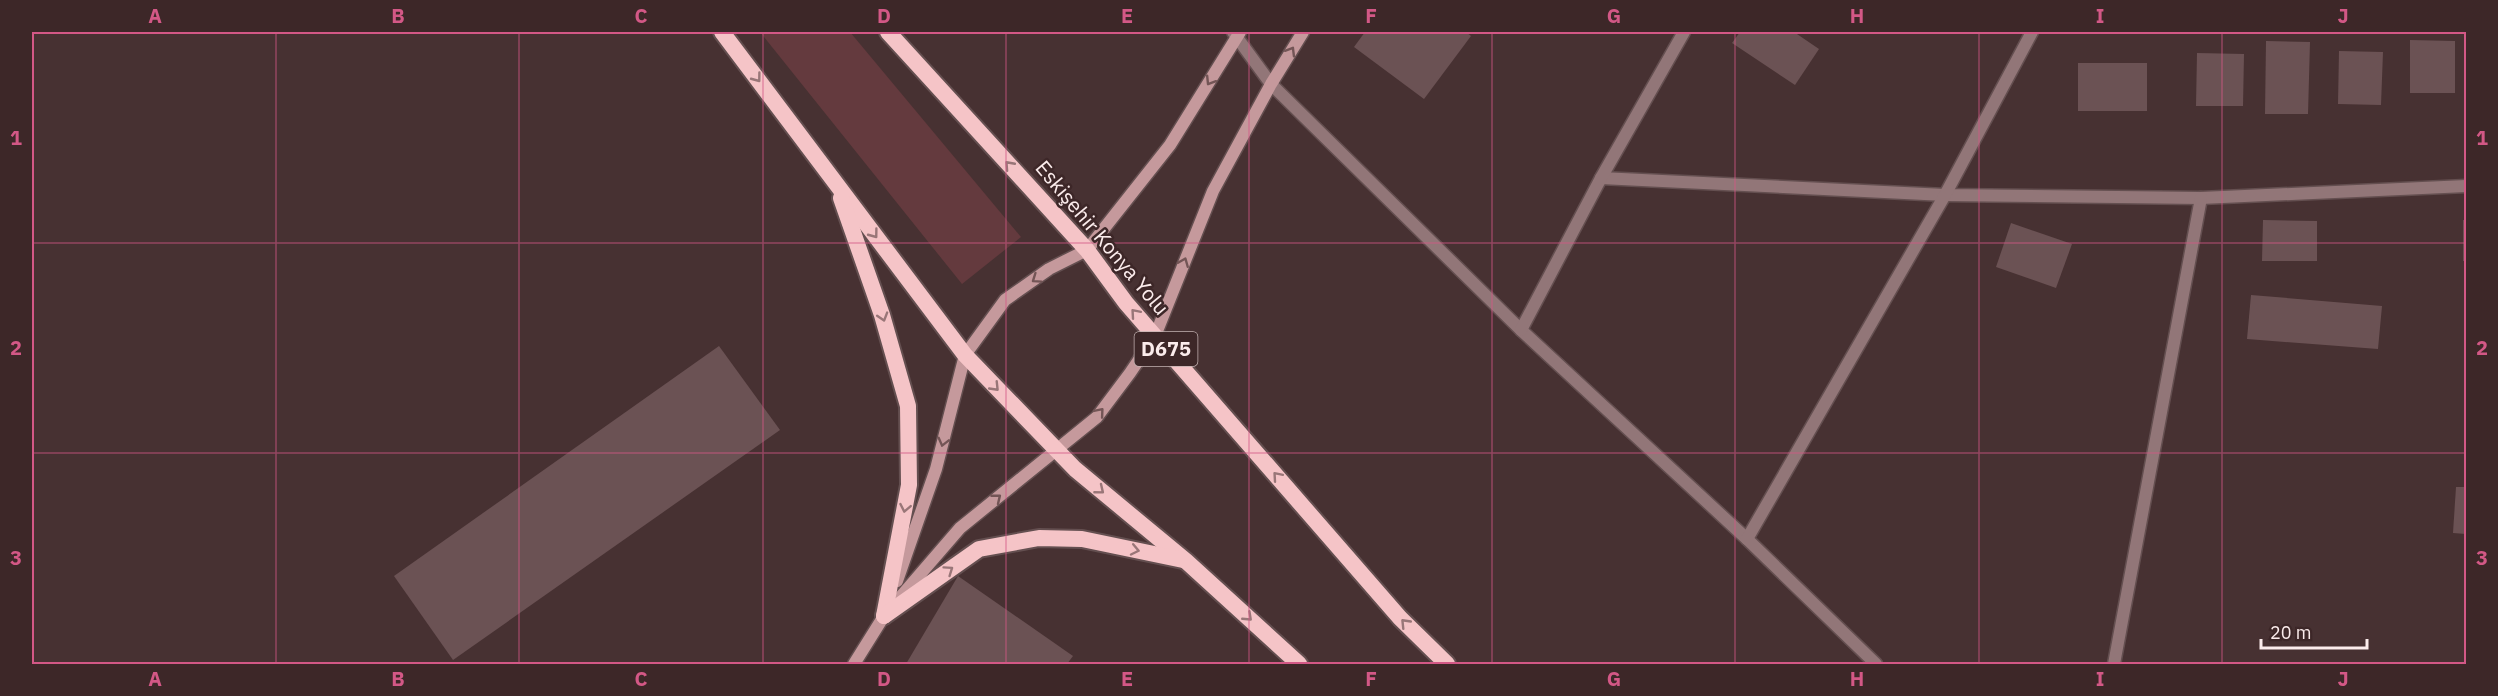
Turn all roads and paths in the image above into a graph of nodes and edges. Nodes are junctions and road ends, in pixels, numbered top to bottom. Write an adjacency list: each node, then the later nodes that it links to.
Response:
1 (722, 32): 9 (highway, one-way to 9)
2 (888, 32): 13 (highway, Eskişehir Konya Yolu / D675, one-way to 2)
3 (1303, 32): 7 (main road, one-way to 3)
4 (1684, 32): 8 (street)
5 (2032, 32): 11 (street)
6 (1237, 33): 7 (street); 13 (main road, one-way to 13)
7 (1271, 84): 14 (street); 15 (main road, one-way to 7)
8 (1601, 178): 11 (street); 14 (street)
9 (835, 183): 16 (highway, one-way to 16); 20 (highway, one-way to 20)
10 (2466, 186): 12 (street)
11 (1945, 195): 12 (street); 18 (street)
12 (2201, 198): 25 (street)
13 (1087, 250): 15 (highway, Eskişehir Konya Yolu / D675, one-way to 13); 16 (main road, one-way to 16)
14 (1521, 330): 18 (street)
15 (1155, 336): 17 (main road, one-way to 15); 23 (highway, Eskişehir Konya Yolu / D675, one-way to 15)
16 (965, 355): 17 (highway, one-way to 17); 20 (main road, one-way to 20)
17 (1057, 451): 19 (highway, one-way to 19); 20 (main road, one-way to 17)
18 (1747, 539): 24 (street)
19 (1186, 561): 20 (highway, one-way to 19); 22 (highway, one-way to 22)
20 (884, 616): 21 (main road)
21 (854, 664)
22 (1299, 664)
23 (1447, 664)
24 (1876, 664)
25 (2114, 664)

